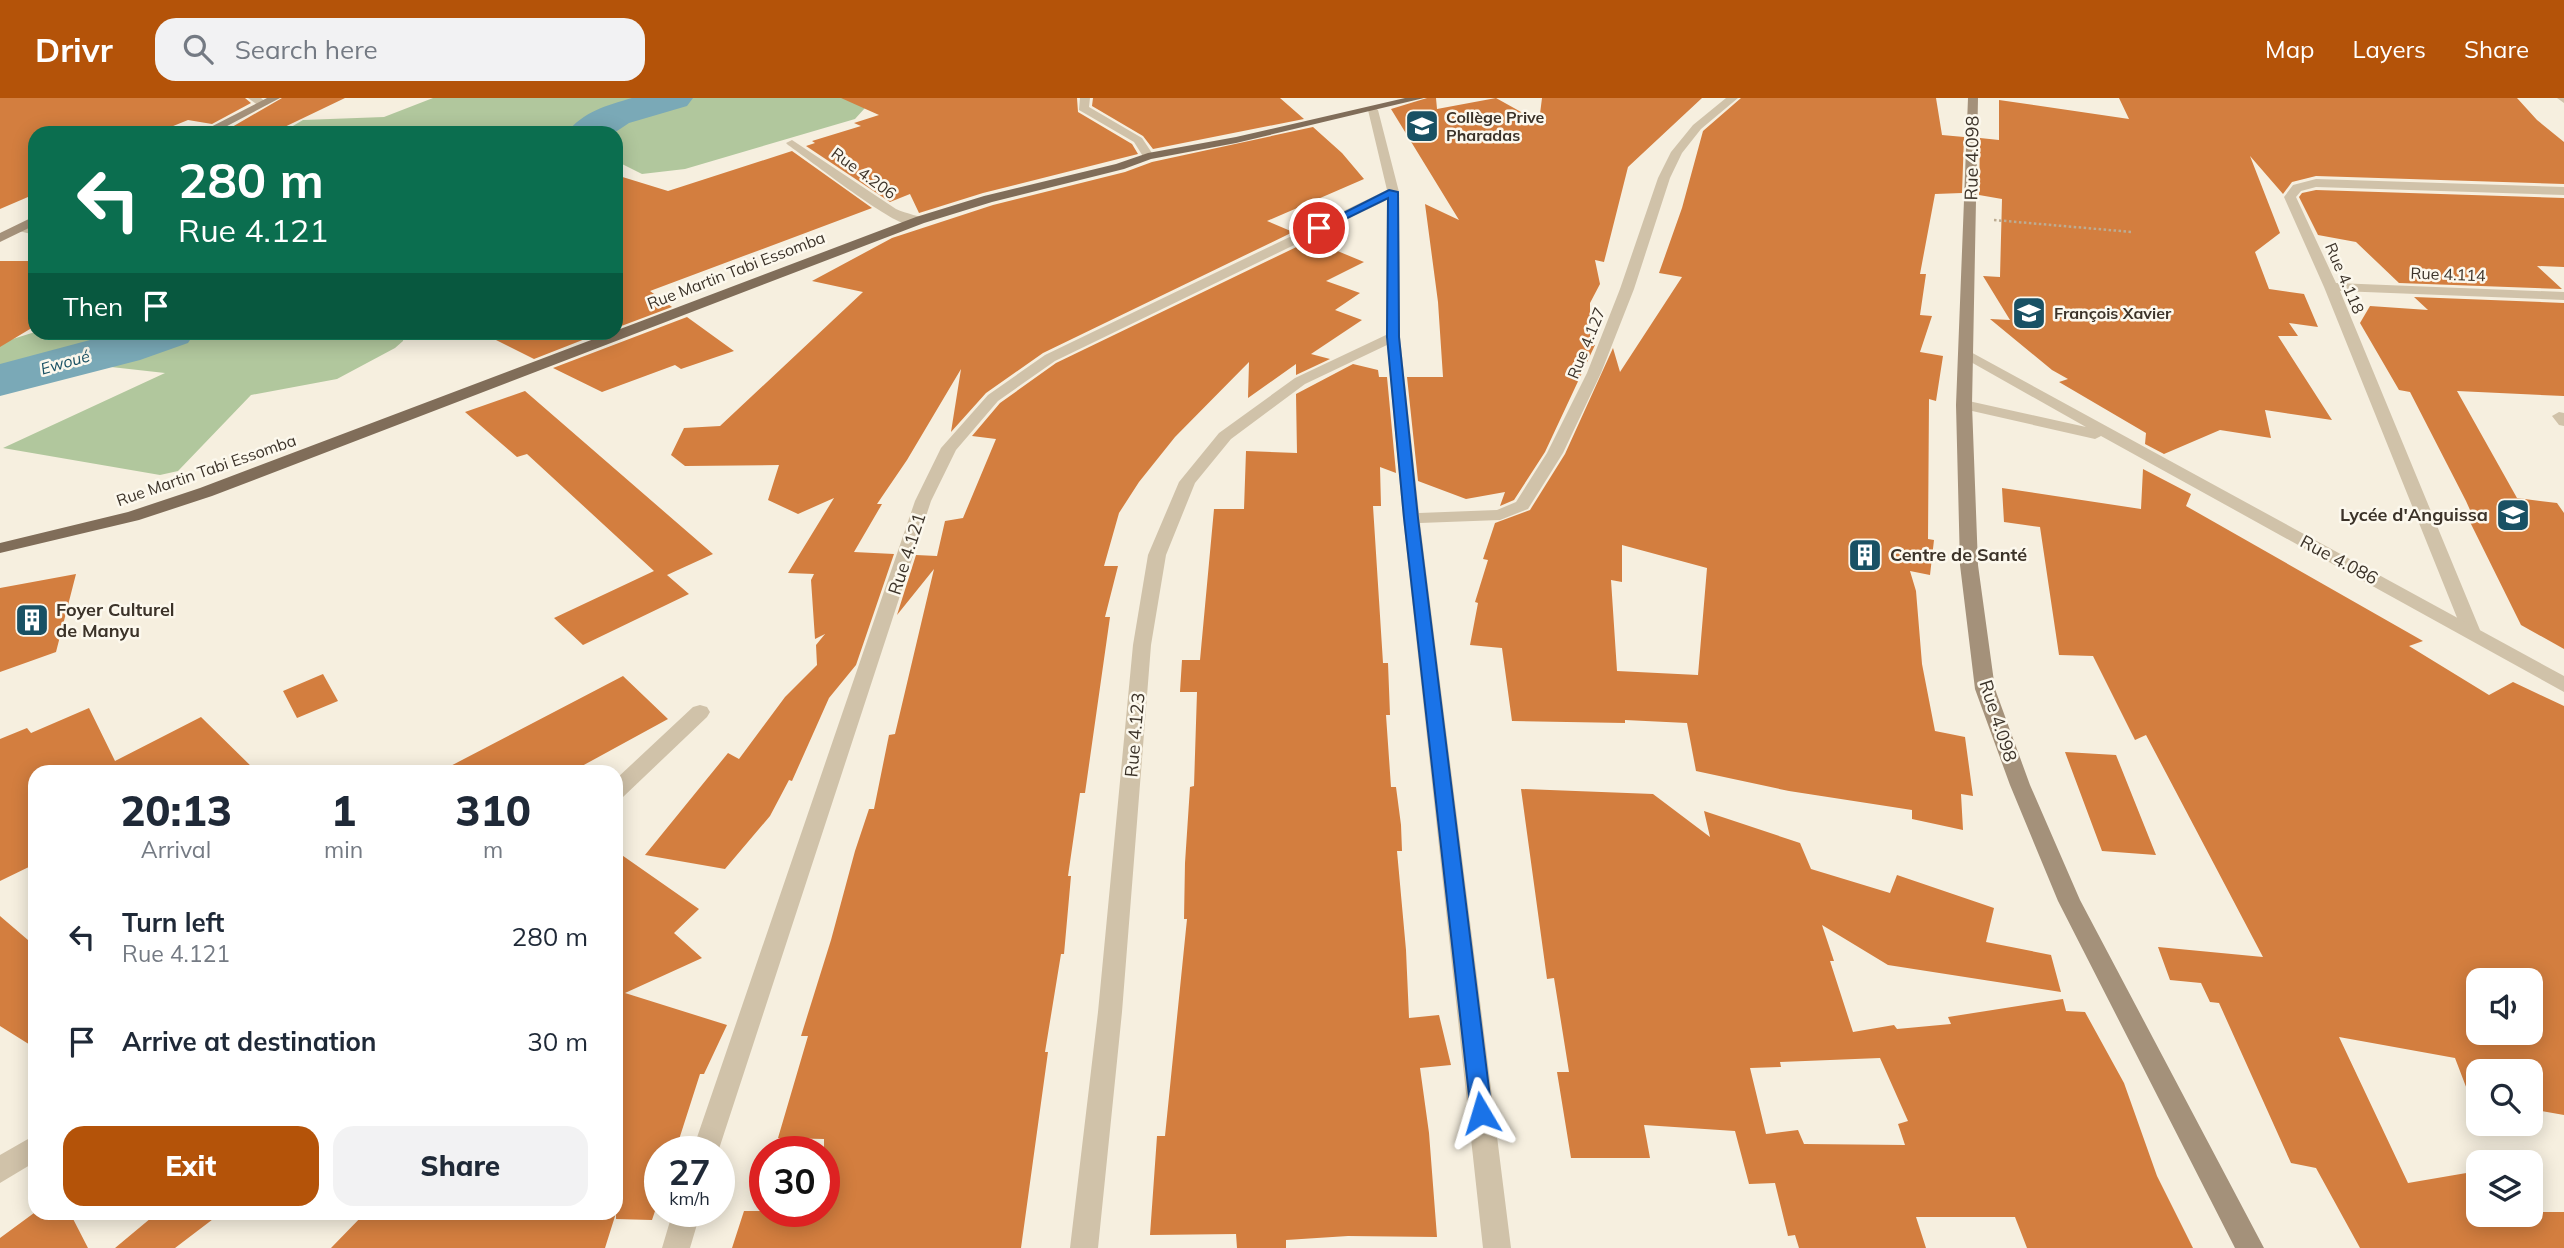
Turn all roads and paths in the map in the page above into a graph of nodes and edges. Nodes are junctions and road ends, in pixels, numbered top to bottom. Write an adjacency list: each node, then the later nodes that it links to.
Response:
1 (275, 98): 6 (main road)
2 (1085, 98): 10 (street)
3 (1419, 98): 7 (main road, Rue Martin Tabi Essomba)
4 (1733, 98): 28 (street, Rue 4.127)
5 (1973, 98): 13 (main road, Rue 4.098)
6 (258, 101): 8 (main road)
7 (1373, 110): 10 (main road, Rue Martin Tabi Essomba); 12 (street)
8 (217, 126)
9 (792, 143): 14 (street, Rue 4.206)
10 (1148, 156): 14 (main road, Rue Martin Tabi Essomba)
11 (2564, 191): 20 (street, Rue 4.118)
12 (1393, 192): 23 (street); 34 (street, Rue 4.121)
13 (1970, 218): 18 (path); 25 (main road, Rue 4.098)
14 (920, 220): 22 (main road, Rue Martin Tabi Essomba)
15 (28, 224): 16 (main road)
16 (19, 228): 17 (lane); 19 (main road)
17 (28, 230)
18 (2132, 232)
19 (0, 238)
20 (2331, 287): 21 (street, Rue 4.114); 30 (street, Rue 4.118)
21 (2564, 296)
22 (623, 333)
23 (1393, 337): 28 (street); 39 (street, Rue 4.123)
24 (605, 340): 29 (main road, Rue Martin Tabi Essomba)
25 (1967, 354): 26 (main road, Rue 4.098); 27 (street, Rue 4.086)
26 (1964, 405): 27 (street, Rue 4.086); 41 (main road, Rue 4.098)
27 (2113, 438): 30 (street, Rue 4.086)
28 (1411, 518): 40 (street)
29 (0, 548)
30 (2471, 630): 31 (street, Rue 4.086)
31 (2564, 685)
32 (700, 712): 33 (street)
33 (623, 784)
34 (710, 1136)
35 (28, 1152): 36 (street)
36 (0, 1170)
37 (682, 1227): 38 (street)
38 (676, 1248)
39 (1084, 1248)
40 (1497, 1248)
41 (2250, 1248)

